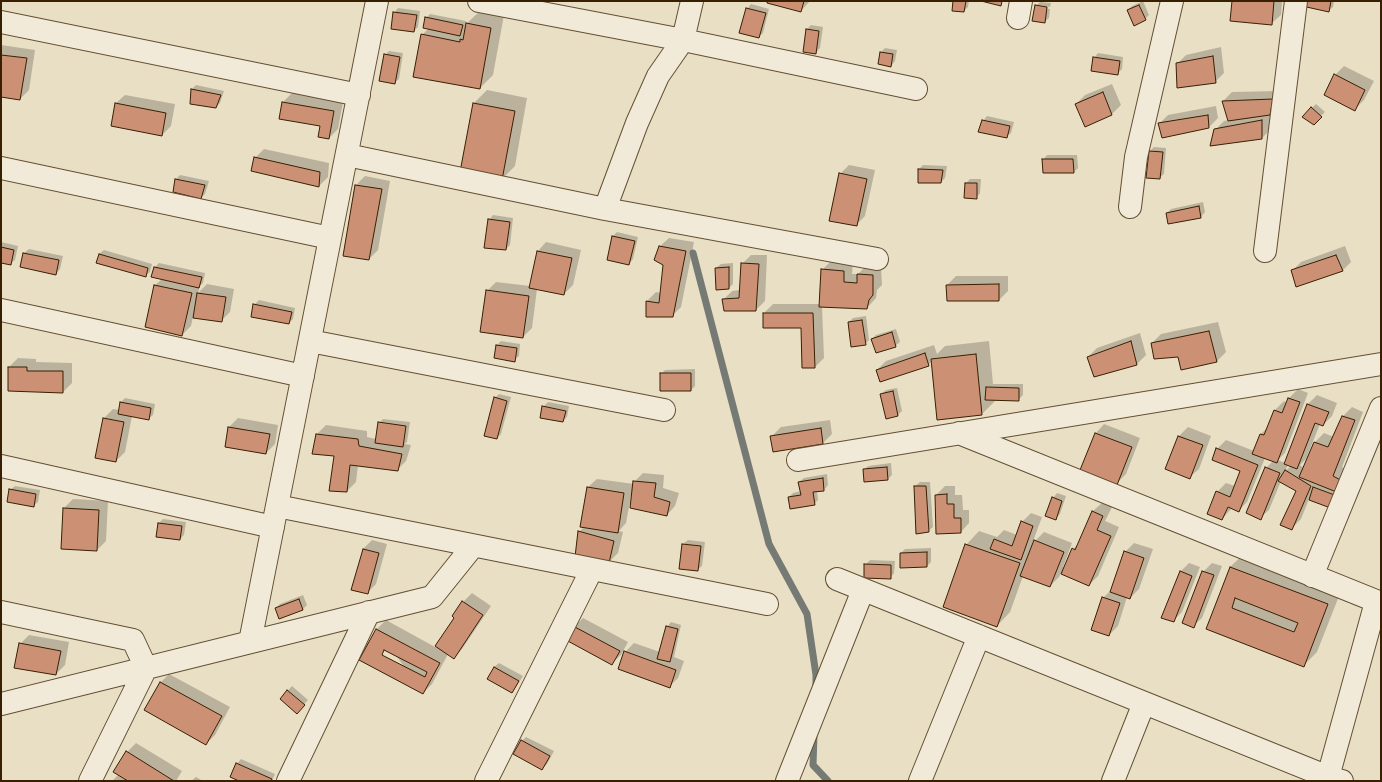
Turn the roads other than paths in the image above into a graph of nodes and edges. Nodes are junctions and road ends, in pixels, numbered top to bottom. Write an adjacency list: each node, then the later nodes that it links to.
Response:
1 (377, 1): 9 (street)
2 (479, 1): 7 (street)
3 (692, 1): 7 (street)
4 (1172, 1): 12 (street)
5 (1296, 1): 15 (street)
6 (1, 22): 9 (street)
7 (683, 40): 8 (street); 13 (street)
8 (916, 89)
9 (359, 95): 10 (street)
10 (346, 155): 13 (street); 14 (street)
11 (1, 168): 14 (street)
12 (1130, 207)
13 (605, 209): 16 (street)
14 (330, 238): 18 (street)
15 (1265, 251)
16 (877, 259)
17 (1, 310): 20 (street)
18 (310, 341): 20 (street); 22 (street)
19 (1381, 364): 23 (street)
20 (303, 376): 26 (street)
21 (1381, 408): 30 (street)
22 (664, 410)
23 (959, 433): 24 (street); 30 (street)
24 (798, 460)
25 (1, 466): 27 (street)
26 (277, 506): 27 (street); 28 (street)
27 (273, 527): 38 (street)
28 (473, 546): 29 (street); 36 (street)
29 (592, 569): 34 (street); 45 (street)
30 (1312, 576): 33 (street)
31 (837, 579): 32 (street)
32 (863, 590): 37 (street); 46 (street)
33 (1379, 603): 42 (street)
34 (767, 604)
35 (1, 612): 39 (street)
36 (369, 612): 38 (street); 44 (street)
37 (979, 636): 40 (street); 47 (street)
38 (250, 642): 39 (street)
39 (146, 668): 41 (street); 43 (street)
40 (1144, 703): 42 (street); 48 (street)
41 (1, 704)
42 (1335, 779)
43 (90, 781)
44 (288, 781)
45 (486, 781)
46 (788, 781)
47 (920, 781)
48 (1113, 781)

